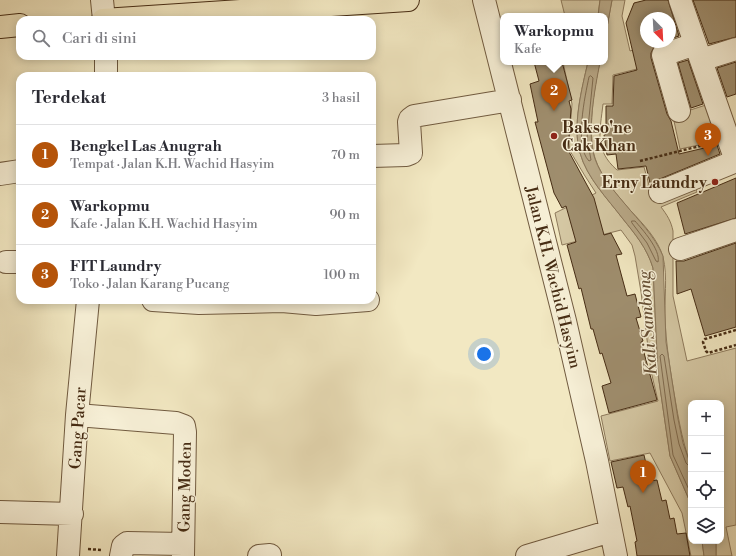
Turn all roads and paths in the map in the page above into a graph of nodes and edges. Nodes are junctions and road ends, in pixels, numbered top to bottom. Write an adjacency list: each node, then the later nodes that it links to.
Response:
1 (102, 0): 6 (street)
2 (408, 0): 5 (highway)
3 (484, 0): 13 (street, Jalan K.H. Wachid Hasyim)
4 (680, 0): 11 (street)
5 (326, 3): 7 (highway)
6 (104, 16)
7 (156, 16)
8 (16, 25): 9 (highway)
9 (0, 27)
10 (736, 49): 11 (street)
11 (698, 52): 17 (street); 18 (street)
12 (106, 60): 15 (street)
13 (500, 62)
14 (501, 65): 16 (street, Jalan K.H. Wachid Hasyim)
15 (106, 72)
16 (510, 100): 19 (street); 33 (street, Jalan K.H. Wachid Hasyim)
17 (679, 112)
18 (728, 139): 20 (path); 21 (street)
19 (376, 156)
20 (640, 161)
21 (736, 161): 24 (street)
22 (16, 172): 23 (street)
23 (0, 174)
24 (660, 192)
25 (736, 230): 26 (street)
26 (680, 249)
27 (88, 304): 30 (street, Gang Pacar)
28 (736, 330): 29 (path)
29 (736, 345)
30 (77, 415): 32 (street, Gang Pacar); 34 (street, Gang Moden)
31 (0, 512): 32 (street)
32 (72, 514): 35 (street, Gang Pacar)
33 (611, 531): 37 (street); 38 (street, Jalan K.H. Wachid Hasyim)
34 (183, 550): 36 (street)
35 (68, 552): 36 (path)
36 (121, 554)
37 (528, 556)
38 (616, 556)

